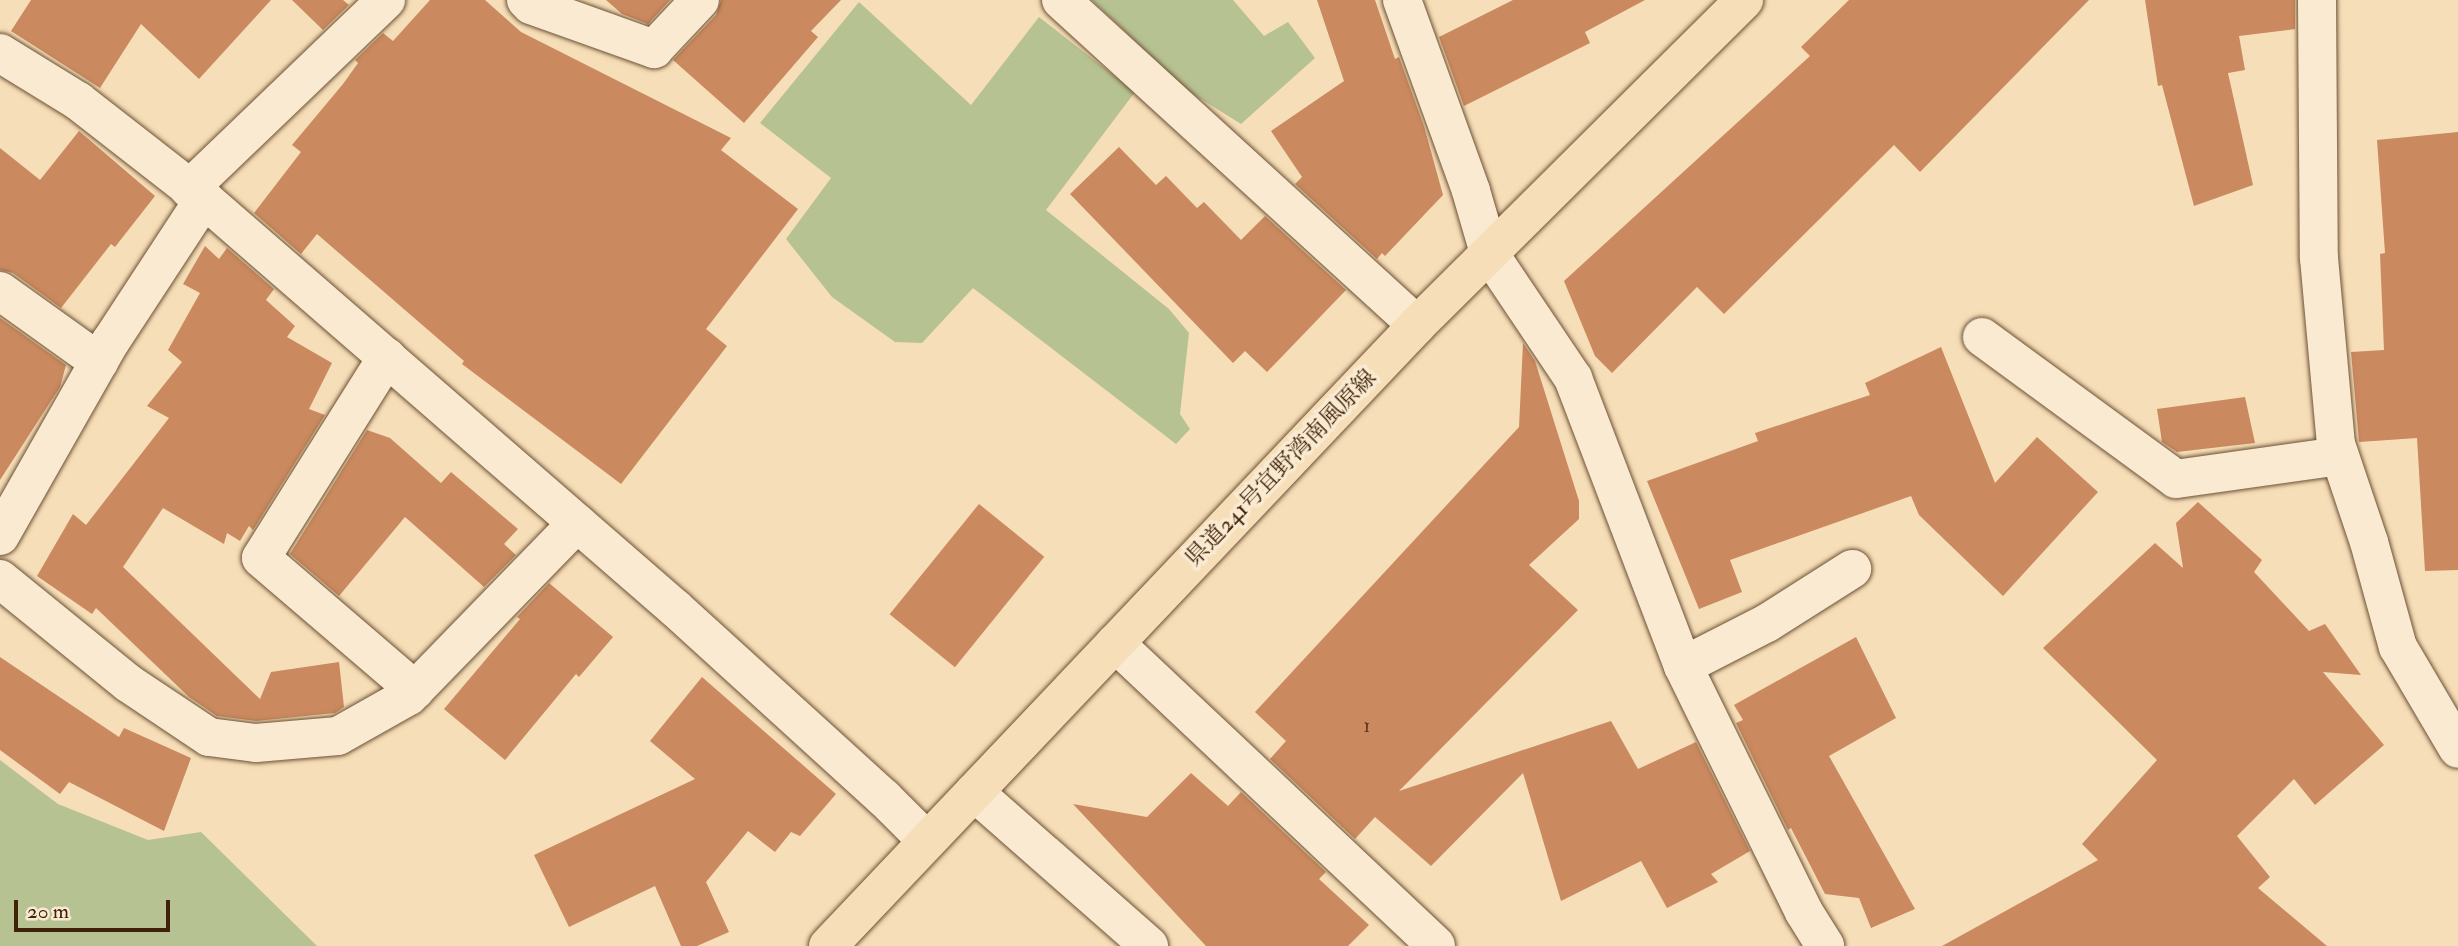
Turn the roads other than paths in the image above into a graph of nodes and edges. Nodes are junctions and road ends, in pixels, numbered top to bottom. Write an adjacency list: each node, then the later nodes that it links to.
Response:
1 (386, 0): 9 (street)
2 (527, 0): 3 (street)
3 (700, 0)
4 (1061, 0): 12 (street)
5 (1402, 0): 10 (street)
6 (1744, 0): 10 (main road, 県道241号宜野湾南風原線)
7 (2318, 0): 16 (street)
8 (0, 53): 9 (street)
9 (197, 194): 14 (street); 15 (street)
10 (1489, 253): 12 (main road, 県道241号宜野湾南風原線); 22 (street)
11 (0, 290): 15 (street)
12 (1417, 325): 21 (main road, 県道241号宜野湾南風原線)
13 (1982, 337): 16 (street)
14 (387, 357): 17 (street); 23 (street)
15 (99, 362): 18 (street)
16 (2339, 456): 24 (street)
17 (578, 523): 23 (street); 26 (street)
18 (0, 536)
19 (1852, 569): 22 (street)
20 (0, 579): 23 (street)
21 (1115, 643): 25 (main road, 県道241号宜野湾南風原線); 29 (street)
22 (1683, 666): 30 (street)
23 (415, 690)
24 (2458, 749)
25 (974, 792): 26 (main road, 県道241号宜野湾南風原線); 28 (street)
26 (926, 840): 27 (main road, 県道241号宜野湾南風原線)
27 (828, 946)
28 (1149, 946)
29 (1436, 946)
30 (1825, 946)

